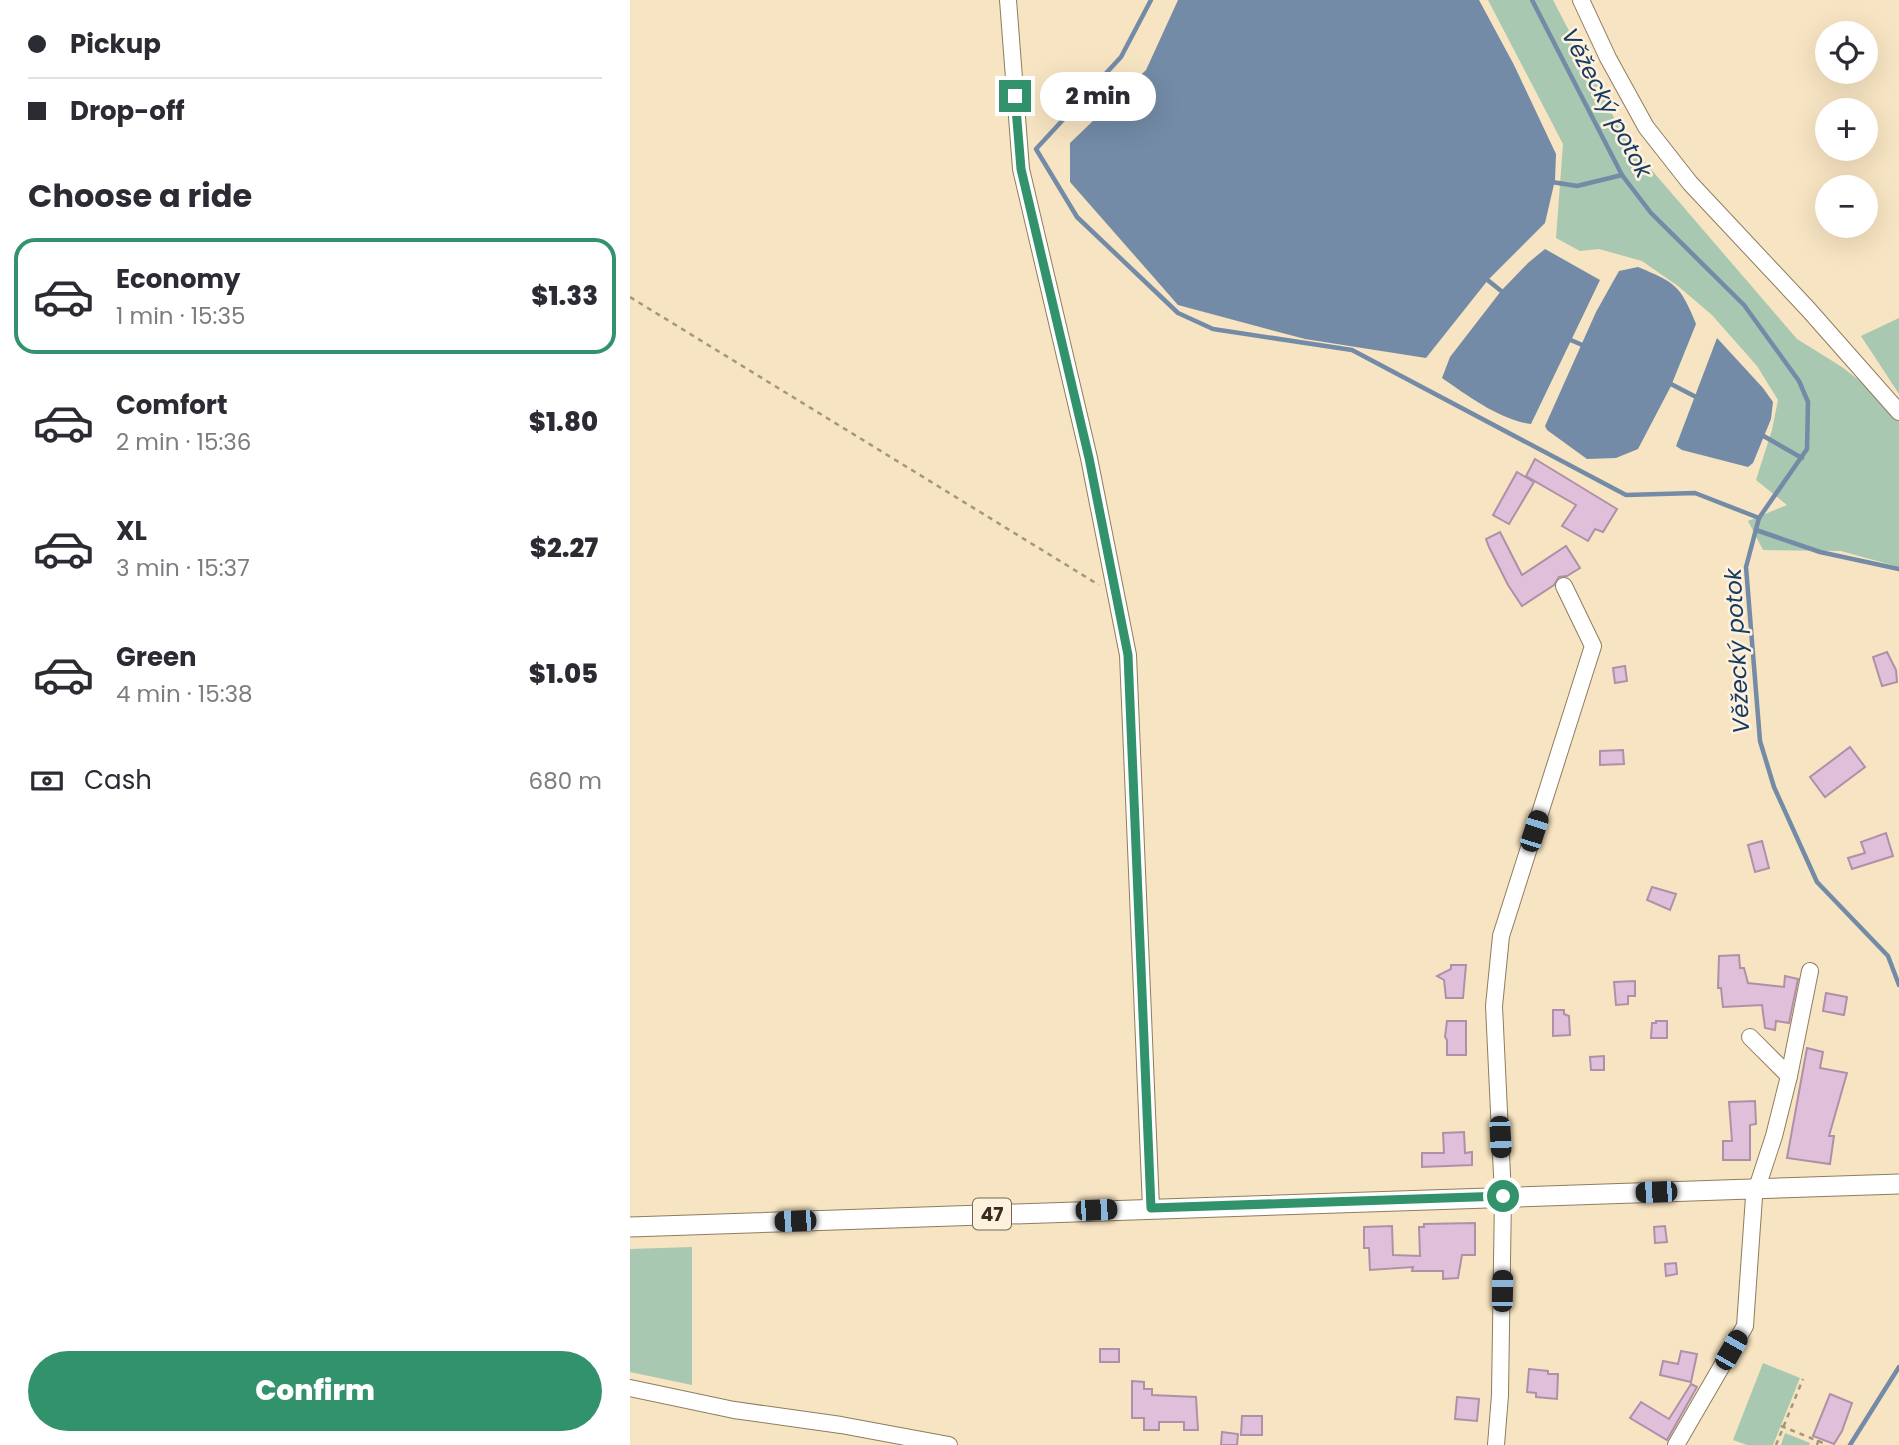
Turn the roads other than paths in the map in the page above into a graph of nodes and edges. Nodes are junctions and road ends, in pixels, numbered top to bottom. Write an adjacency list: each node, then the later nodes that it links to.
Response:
1 (1008, 0): 11 (street)
2 (1581, 0): 3 (street)
3 (1899, 412)
4 (1564, 586): 10 (street)
5 (1810, 971): 7 (street)
6 (1750, 1037): 7 (street)
7 (1789, 1076): 9 (street)
8 (1899, 1184): 9 (main road, 47)
9 (1757, 1188): 10 (main road, 47); 16 (street)
10 (1503, 1196): 11 (main road, 47); 15 (street)
11 (1151, 1208): 12 (main road, 47)
12 (630, 1227)
13 (630, 1388): 14 (street)
14 (949, 1445)
15 (1496, 1445)
16 (1676, 1445)

